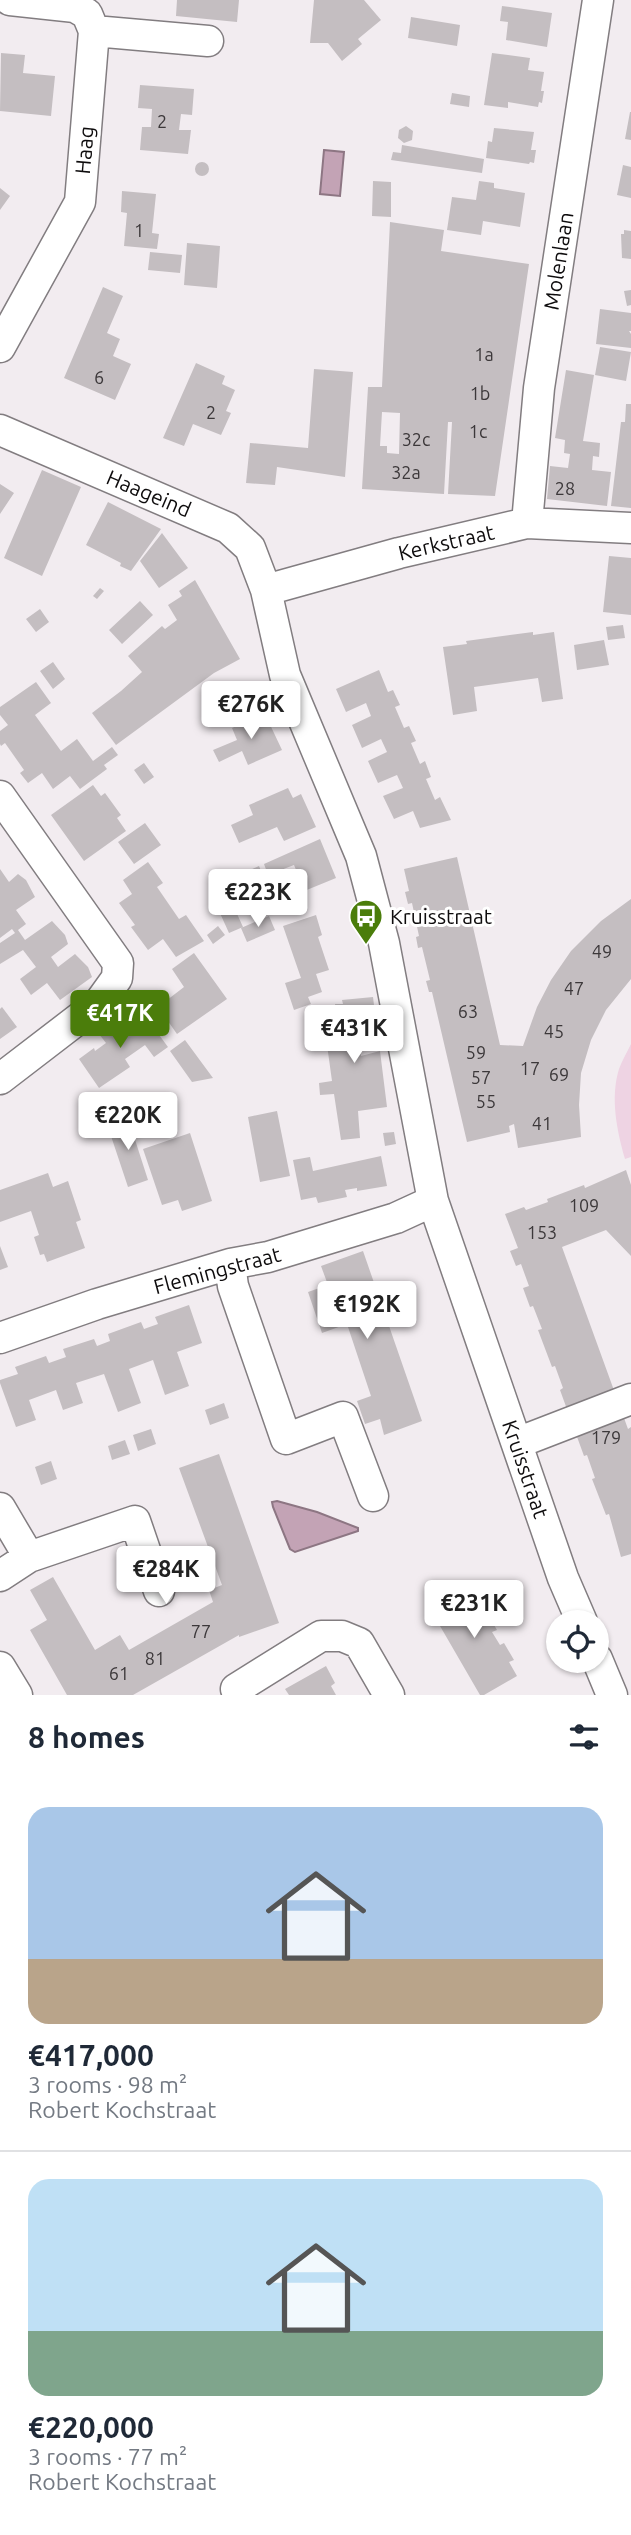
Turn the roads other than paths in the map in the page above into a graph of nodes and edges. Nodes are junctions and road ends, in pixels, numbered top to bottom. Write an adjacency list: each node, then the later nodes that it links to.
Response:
1 (10, 0): 3 (street)
2 (598, 0): 7 (street, Molenlaan)
3 (94, 32): 4 (street); 5 (street, Haag)
4 (208, 41)
5 (0, 348)
6 (0, 429): 9 (street, Haageind)
7 (527, 523): 8 (street, Kerkstraat); 9 (street, Kerkstraat)
8 (631, 528)
9 (266, 590): 12 (street, Kruisstraat)
10 (0, 796): 11 (street)
11 (0, 1079)
12 (433, 1201): 13 (street, Flemingstraat); 16 (street, Kruisstraat)
13 (230, 1264): 14 (street, Flemingstraat); 17 (street)
14 (0, 1338)
15 (631, 1399): 16 (street)
16 (517, 1443): 22 (street, Kruisstraat)
17 (373, 1496)
18 (0, 1508): 19 (street)
19 (29, 1557): 20 (street); 21 (street)
20 (0, 1576)
21 (159, 1591)
22 (577, 1610)
23 (0, 1667): 26 (street)
24 (603, 1673): 28 (street)
25 (233, 1693): 27 (street)
26 (17, 1695)
27 (389, 1695)
28 (612, 1695)

